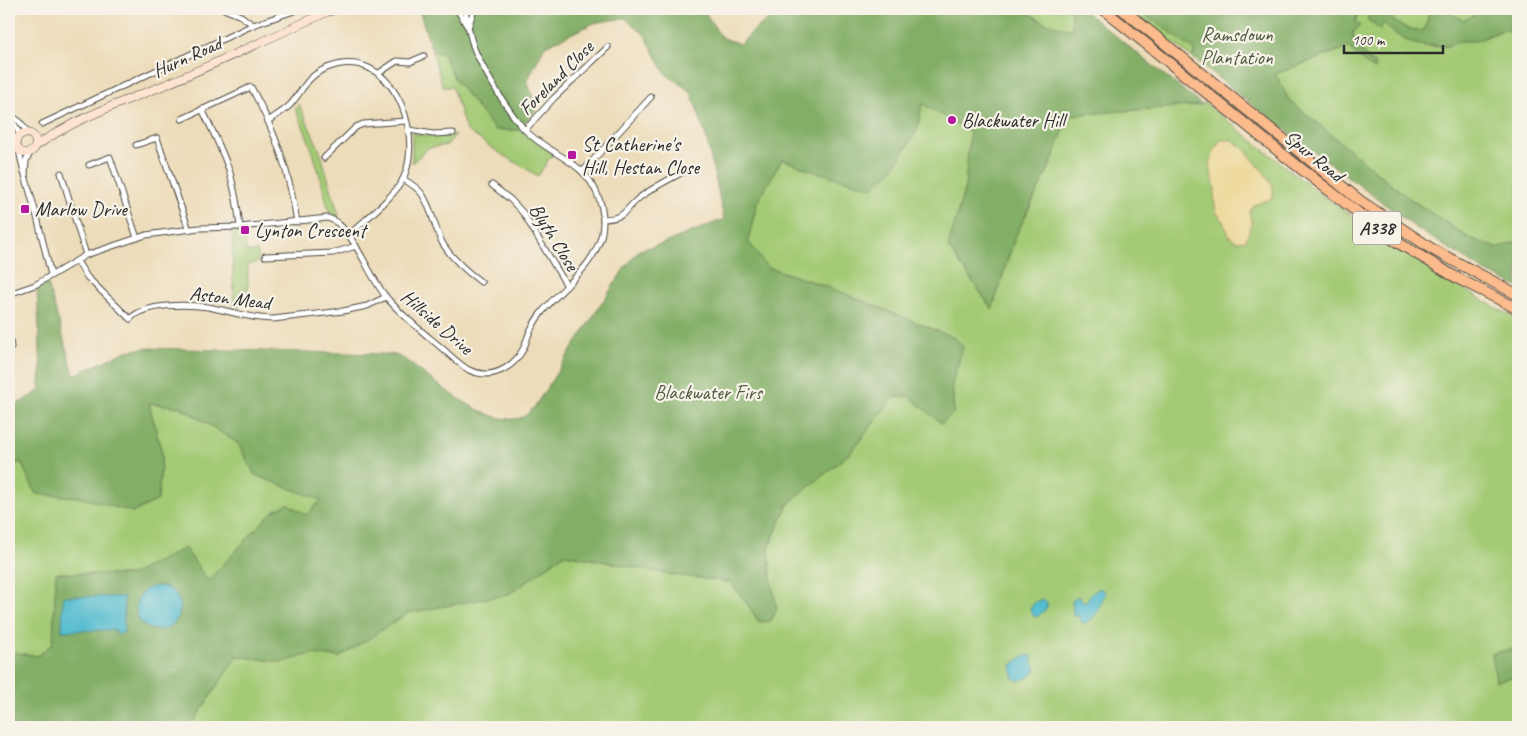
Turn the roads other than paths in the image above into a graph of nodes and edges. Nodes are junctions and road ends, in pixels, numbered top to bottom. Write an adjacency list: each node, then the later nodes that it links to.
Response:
1 (224, 9): 9 (street)
2 (300, 9): 9 (street)
3 (337, 9): 25 (main road, Hurn Road)
4 (457, 9): 10 (street, Hillside Drive)
5 (466, 9): 10 (street, Hillside Drive)
6 (474, 9): 10 (street)
7 (1103, 9): 56 (highway, Spur Road / A338)
8 (1122, 9): 54 (highway, Spur Road / A338)
9 (253, 25): 20 (street)
10 (468, 28): 22 (street, Hillside Drive)
11 (608, 47): 22 (street, Foreland Close)
12 (424, 56): 13 (street)
13 (379, 73): 18 (street); 19 (street)
14 (651, 97): 34 (street)
15 (202, 109): 17 (street); 18 (street); 42 (street)
16 (9, 115): 24 (street); 26 (street)
17 (182, 119)
18 (268, 121): 41 (street)
19 (406, 121): 21 (street); 32 (street)
20 (42, 124)
21 (409, 130): 23 (street); 38 (street)
22 (525, 130): 34 (street, Hillside Drive)
23 (453, 133)
24 (31, 135): 25 (main road, Hurn Road); 26 (main road); 29 (main road)
25 (50, 135): 29 (main road, Hurn Road)
26 (19, 137): 27 (main road); 30 (main road)
27 (9, 143)
28 (136, 145): 43 (street)
29 (36, 146): 31 (main road)
30 (15, 149): 31 (main road); 37 (street)
31 (30, 153): 37 (street)
32 (324, 158)
33 (90, 165): 45 (street)
34 (583, 171): 40 (street, Hillside Drive)
35 (683, 172): 40 (street)
36 (61, 173): 47 (street)
37 (25, 175): 50 (street)
38 (403, 179): 44 (street); 51 (street)
39 (492, 185): 52 (street, Blyth Close)
40 (603, 219): 52 (street, Hillside Drive)
41 (297, 222): 42 (street, Hillside Drive); 44 (street, Hillside Drive)
42 (240, 227): 43 (street, Hillside Drive)
43 (189, 230): 45 (street, Hillside Drive)
44 (349, 235): 46 (street, Hillside Drive)
45 (137, 238): 47 (street, Hillside Drive)
46 (356, 246): 48 (street); 55 (street, Hillside Drive)
47 (86, 255): 49 (street, Hillside Drive)
48 (266, 256)
49 (77, 260): 50 (street, Hillside Drive); 55 (street, Aston Mead)
50 (51, 275): 53 (street, Hillside Drive)
51 (481, 282)
52 (567, 286): 55 (street, Hillside Drive)
53 (9, 294)
54 (1518, 295)
55 (386, 298)
56 (1518, 309)
57 (9, 334): 58 (street)
58 (9, 351)

